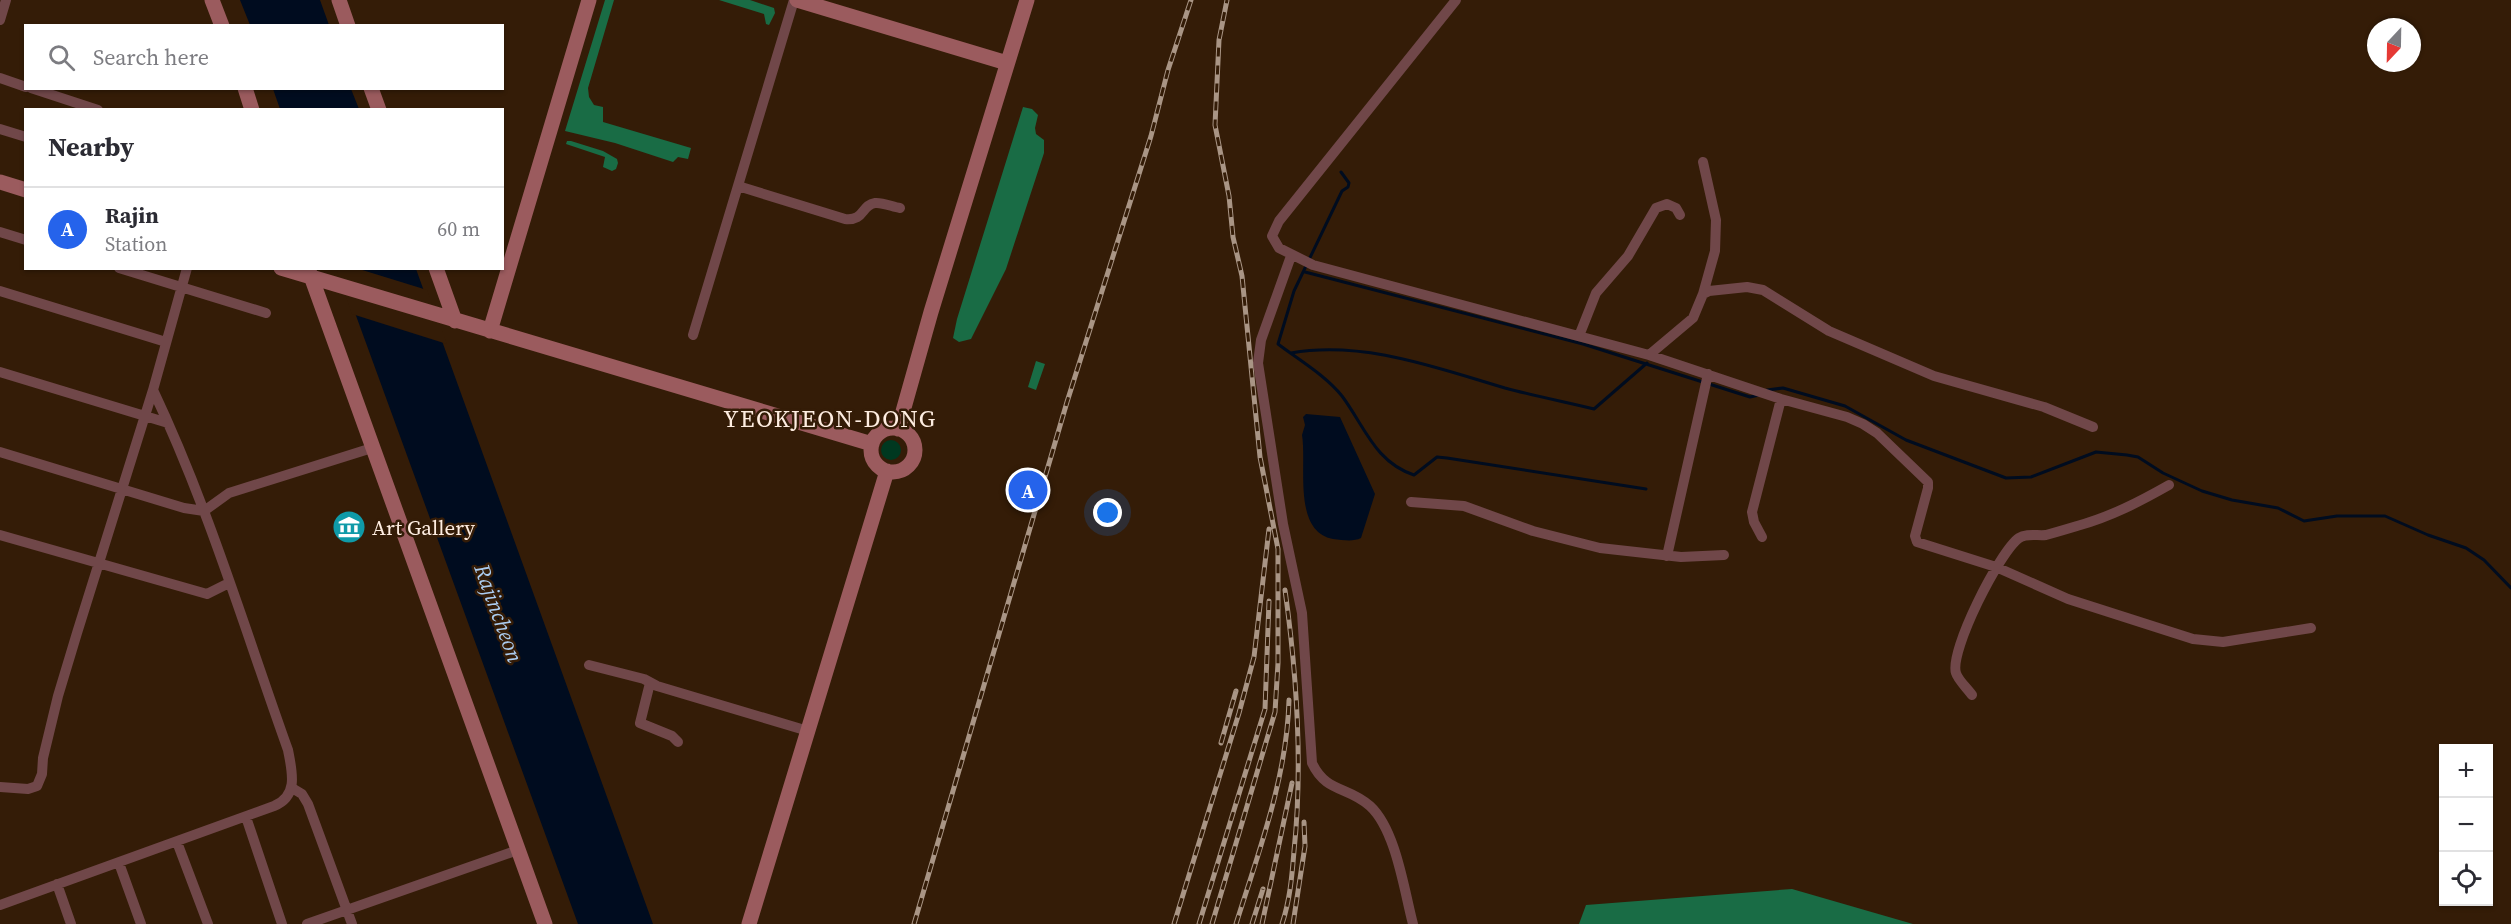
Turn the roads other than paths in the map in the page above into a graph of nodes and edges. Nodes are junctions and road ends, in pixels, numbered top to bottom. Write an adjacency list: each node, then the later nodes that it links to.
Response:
1 (6, 0): 8 (street)
2 (212, 0): 9 (main road)
3 (339, 0): 10 (main road)
4 (589, 0): 41 (main road)
5 (795, 0): 11 (main road); 24 (street)
6 (1027, 0): 11 (main road)
7 (1456, 0): 30 (street)
8 (0, 20)
9 (221, 24)
10 (347, 24)
11 (1007, 63): 53 (main road)
12 (0, 78): 13 (street)
13 (24, 86)
14 (37, 90): 17 (street)
15 (246, 90): 18 (main road)
16 (372, 90): 19 (main road)
17 (92, 108)
18 (251, 108)
19 (378, 108)
20 (0, 129): 21 (street)
21 (24, 136)
22 (1703, 162): 38 (street)
23 (0, 182): 25 (main road)
24 (738, 186): 26 (street); 42 (street)
25 (24, 189)
26 (900, 208)
27 (1680, 215): 43 (street)
28 (0, 232): 29 (street)
29 (24, 239)
30 (1291, 256): 43 (street); 92 (street)
31 (124, 270): 36 (street)
32 (186, 270): 36 (street)
33 (292, 270): 35 (main road)
34 (437, 270): 40 (main road)
35 (309, 273): 40 (main road); 55 (main road)
36 (182, 288): 39 (street); 44 (street)
37 (0, 291): 44 (street)
38 (1703, 294): 45 (street); 52 (street)
39 (266, 313)
40 (455, 321): 41 (main road)
41 (490, 331): 54 (main road)
42 (693, 335)
43 (1580, 336): 45 (street)
44 (166, 342): 48 (street)
45 (1649, 355): 47 (street)
46 (0, 372): 50 (street)
47 (1708, 374): 49 (street); 65 (street)
48 (153, 390): 50 (street); 51 (street)
49 (1781, 399): 63 (street); 67 (street)
50 (145, 415): 51 (street); 59 (street)
51 (168, 423): 61 (street)
52 (2093, 427)
53 (898, 429): 54 (main road); 57 (main road)
54 (872, 444): 57 (main road)
55 (372, 448): 61 (street); 79 (main road)
56 (0, 452): 59 (street)
57 (887, 471): 73 (main road)
58 (2169, 485): 67 (street)
59 (121, 490): 61 (street); 66 (street)
60 (1411, 502): 65 (street)
61 (204, 511): 68 (street)
62 (0, 535): 66 (street)
63 (1762, 537)
64 (1724, 555): 65 (street)
65 (1667, 556)
66 (99, 562): 68 (street); 75 (street)
67 (1996, 567): 69 (street); 72 (street)
68 (229, 583): 76 (street)
69 (2311, 628)
70 (589, 665): 71 (street)
71 (650, 683): 73 (street); 74 (street)
72 (1972, 694)
73 (808, 730): 91 (main road)
74 (678, 742)
75 (0, 788)
76 (292, 788): 77 (street); 83 (street)
77 (246, 817): 78 (street); 87 (street)
78 (177, 842): 80 (street); 86 (street)
79 (518, 850): 83 (street); 90 (main road)
80 (119, 863): 81 (street); 85 (street)
81 (57, 884): 82 (street); 84 (street)
82 (0, 905)
83 (347, 910): 88 (street); 89 (street)
84 (71, 924)
85 (141, 924)
86 (208, 924)
87 (282, 924)
88 (307, 924)
89 (352, 924)
90 (545, 924)
91 (748, 924)
92 (1413, 924)

